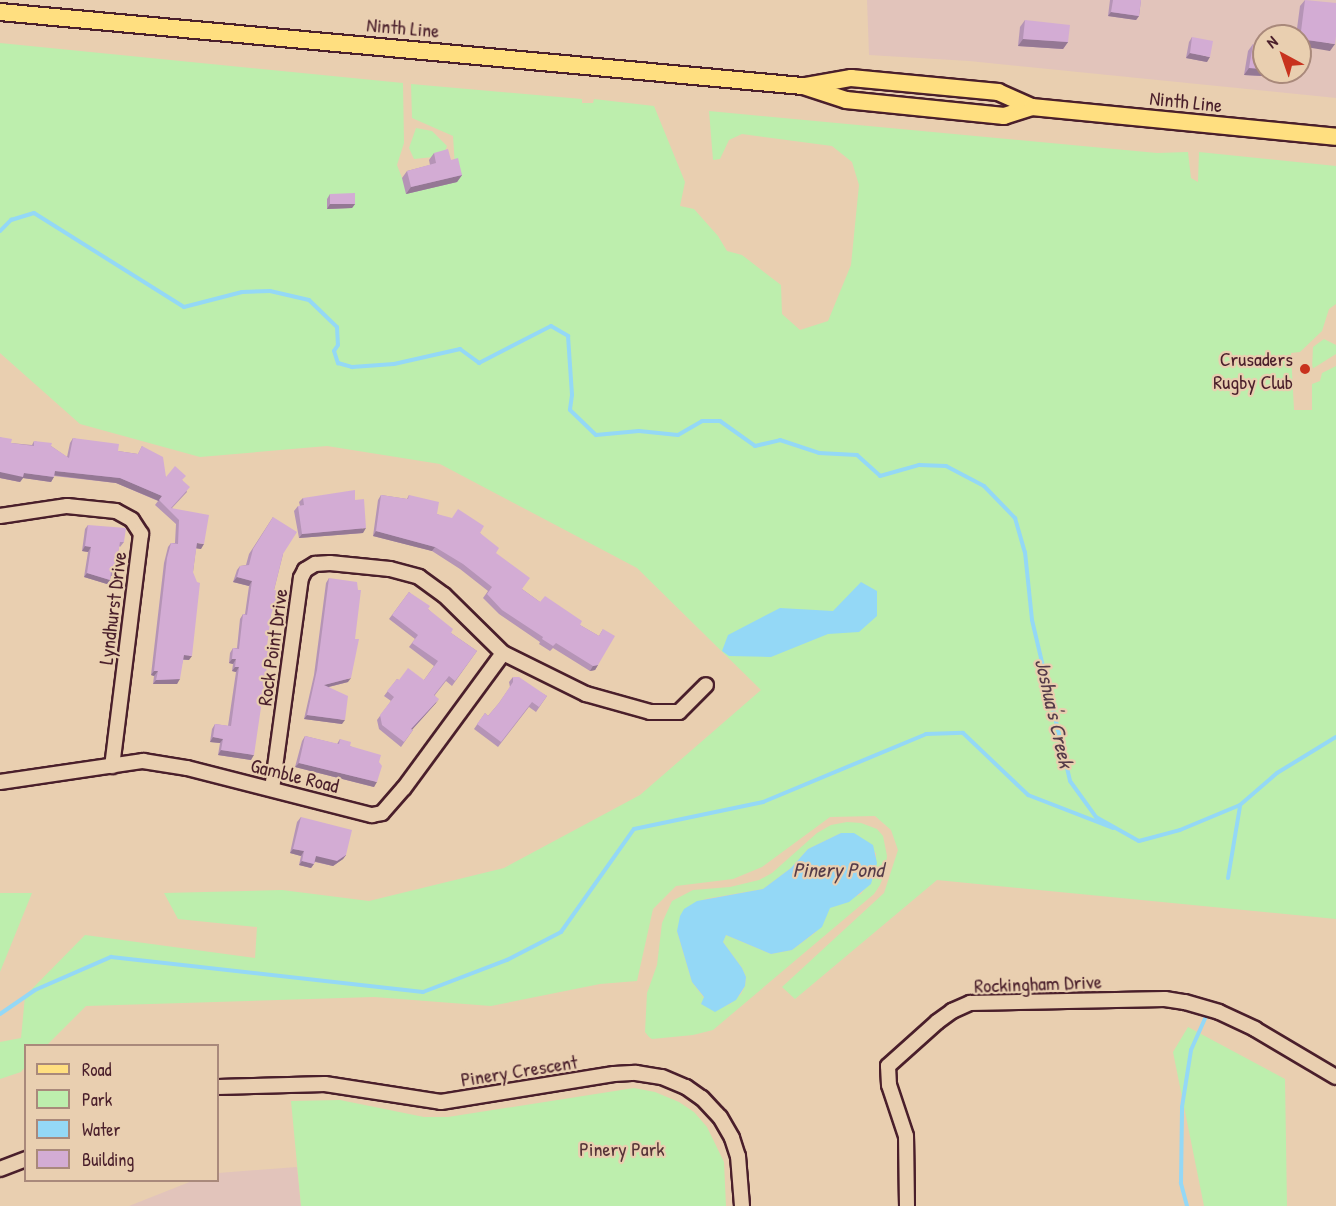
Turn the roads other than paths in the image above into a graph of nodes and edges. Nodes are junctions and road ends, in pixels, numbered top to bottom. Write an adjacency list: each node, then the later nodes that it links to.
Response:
1 (0, 12): 2 (main road, Ninth Line)
2 (803, 86): 3 (main road, Ninth Line); 3 (main road, Ninth Line)
3 (1032, 107): 4 (main road, Ninth Line)
4 (1336, 137)
5 (0, 516): 8 (street, Lyndhurst Drive)
6 (503, 653): 7 (street, Rock Point Drive); 10 (street, Gamble Road); 10 (street, Rock Point Drive)
7 (706, 686)
8 (112, 766): 9 (street, Gamble Road); 10 (street, Gamble Road)
9 (0, 782)
10 (272, 789)
11 (1336, 1077): 16 (street, Rockingham Drive)
12 (219, 1087): 15 (street, Pinery Crescent)
13 (24, 1160): 14 (street)
14 (0, 1169)
15 (742, 1206)
16 (908, 1206)

